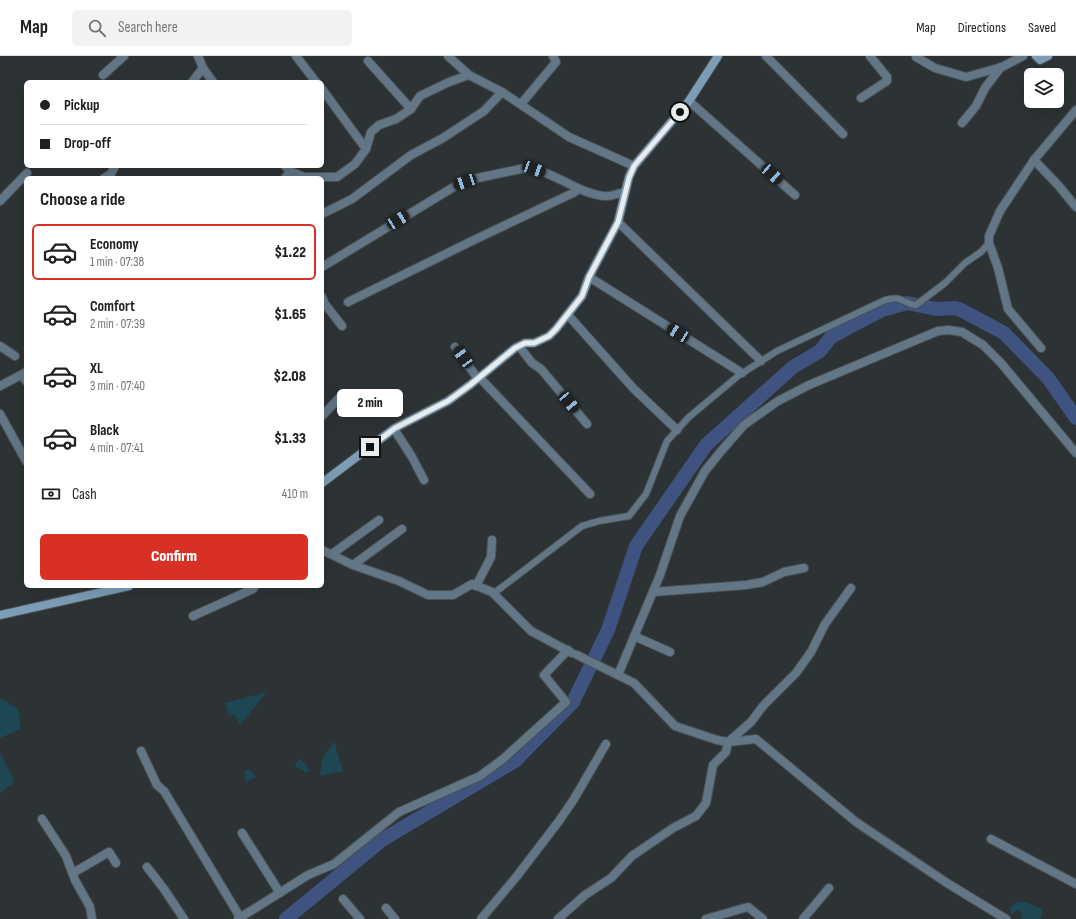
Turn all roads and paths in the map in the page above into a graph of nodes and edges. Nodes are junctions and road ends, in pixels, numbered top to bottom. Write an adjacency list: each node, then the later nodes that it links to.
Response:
1 (124, 56): 16 (street)
2 (198, 56): 14 (street)
3 (296, 56): 20 (street)
4 (448, 56): 17 (street)
5 (553, 56): 25 (street)
6 (718, 56): 24 (main road)
7 (766, 56): 29 (street)
8 (870, 56): 23 (street)
9 (1023, 56): 15 (street)
10 (1036, 56): 11 (main road)
11 (1048, 56)
12 (916, 57): 15 (street)
13 (368, 61): 26 (street)
14 (203, 68): 18 (street); 19 (street)
15 (1001, 68): 28 (street)
16 (103, 75)
17 (469, 75): 22 (street); 26 (street)
18 (194, 80)
19 (212, 80)
20 (314, 80)
21 (324, 92): 30 (street)
22 (502, 92): 25 (street); 46 (street)
23 (861, 98)
24 (689, 100): 32 (main road); 43 (street)
25 (521, 104): 32 (street)
26 (411, 109): 30 (street)
27 (1076, 110): 31 (street)
28 (962, 123)
29 (843, 134)
30 (366, 149): 40 (street)
31 (1034, 160): 45 (street); 48 (street)
32 (634, 166): 42 (main road)
33 (114, 168): 38 (street)
34 (287, 172): 39 (street)
35 (27, 173): 37 (street)
36 (24, 176): 44 (street)
37 (24, 176)
38 (108, 176)
39 (297, 176)
40 (324, 177)
41 (578, 189): 42 (street); 49 (street); 51 (street)
42 (625, 192): 47 (main road)
43 (795, 195)
44 (0, 201)
45 (1076, 207)
46 (324, 213)
47 (618, 222): 50 (main road); 60 (street)
48 (989, 243): 58 (street); 60 (street)
49 (324, 266)
50 (589, 277): 53 (main road); 61 (street)
51 (348, 302)
52 (324, 303): 54 (street)
53 (568, 315): 56 (main road); 70 (street)
54 (342, 326)
55 (0, 346): 59 (street)
56 (519, 346): 63 (main road); 68 (street)
57 (455, 347): 63 (street)
58 (1041, 348)
59 (15, 356)
60 (761, 361): 61 (street)
61 (742, 373): 70 (street)
62 (24, 376): 64 (street)
63 (478, 379): 69 (main road); 75 (street)
64 (0, 386)
65 (341, 396): 67 (street)
66 (0, 414): 72 (street)
67 (324, 414)
68 (587, 424)
69 (394, 429): 73 (street); 74 (main road)
70 (677, 430): 88 (street)
71 (1076, 453): 87 (street)
72 (24, 457)
73 (424, 480)
74 (324, 482)
75 (590, 494)
76 (379, 520): 80 (street)
77 (402, 529): 81 (street)
78 (492, 540): 83 (street)
79 (324, 551): 80 (street)
80 (332, 554): 81 (street)
81 (353, 565): 83 (street)
82 (804, 568): 87 (street)
83 (476, 586): 88 (street)
84 (120, 588): 89 (main road)
85 (254, 588): 90 (street)
86 (851, 588): 95 (street)
87 (653, 592): 91 (street)
88 (493, 594): 92 (street)
89 (0, 615)
90 (193, 616)
91 (634, 636): 93 (street); 94 (street)
92 (568, 650): 94 (street); 106 (street)
93 (670, 652)
94 (616, 674): 95 (street)
95 (728, 742): 115 (street); 119 (street)
96 (606, 744): 114 (street)
97 (141, 751): 109 (street)
98 (42, 819): 103 (street)
99 (242, 833): 106 (street)
100 (991, 839): 104 (street)
101 (116, 863): 103 (street)
102 (147, 868): 111 (street)
103 (73, 873): 110 (street)
104 (1076, 884)
105 (829, 888): 118 (street)
106 (280, 893): 109 (street)
107 (343, 899): 112 (street)
108 (386, 908): 113 (street)
109 (239, 918)
110 (92, 919)
111 (184, 919)
112 (360, 919)
113 (395, 919)
114 (481, 919)
115 (558, 919)
116 (706, 919): 117 (street)
117 (763, 919)
118 (803, 919)
119 (1006, 919)

